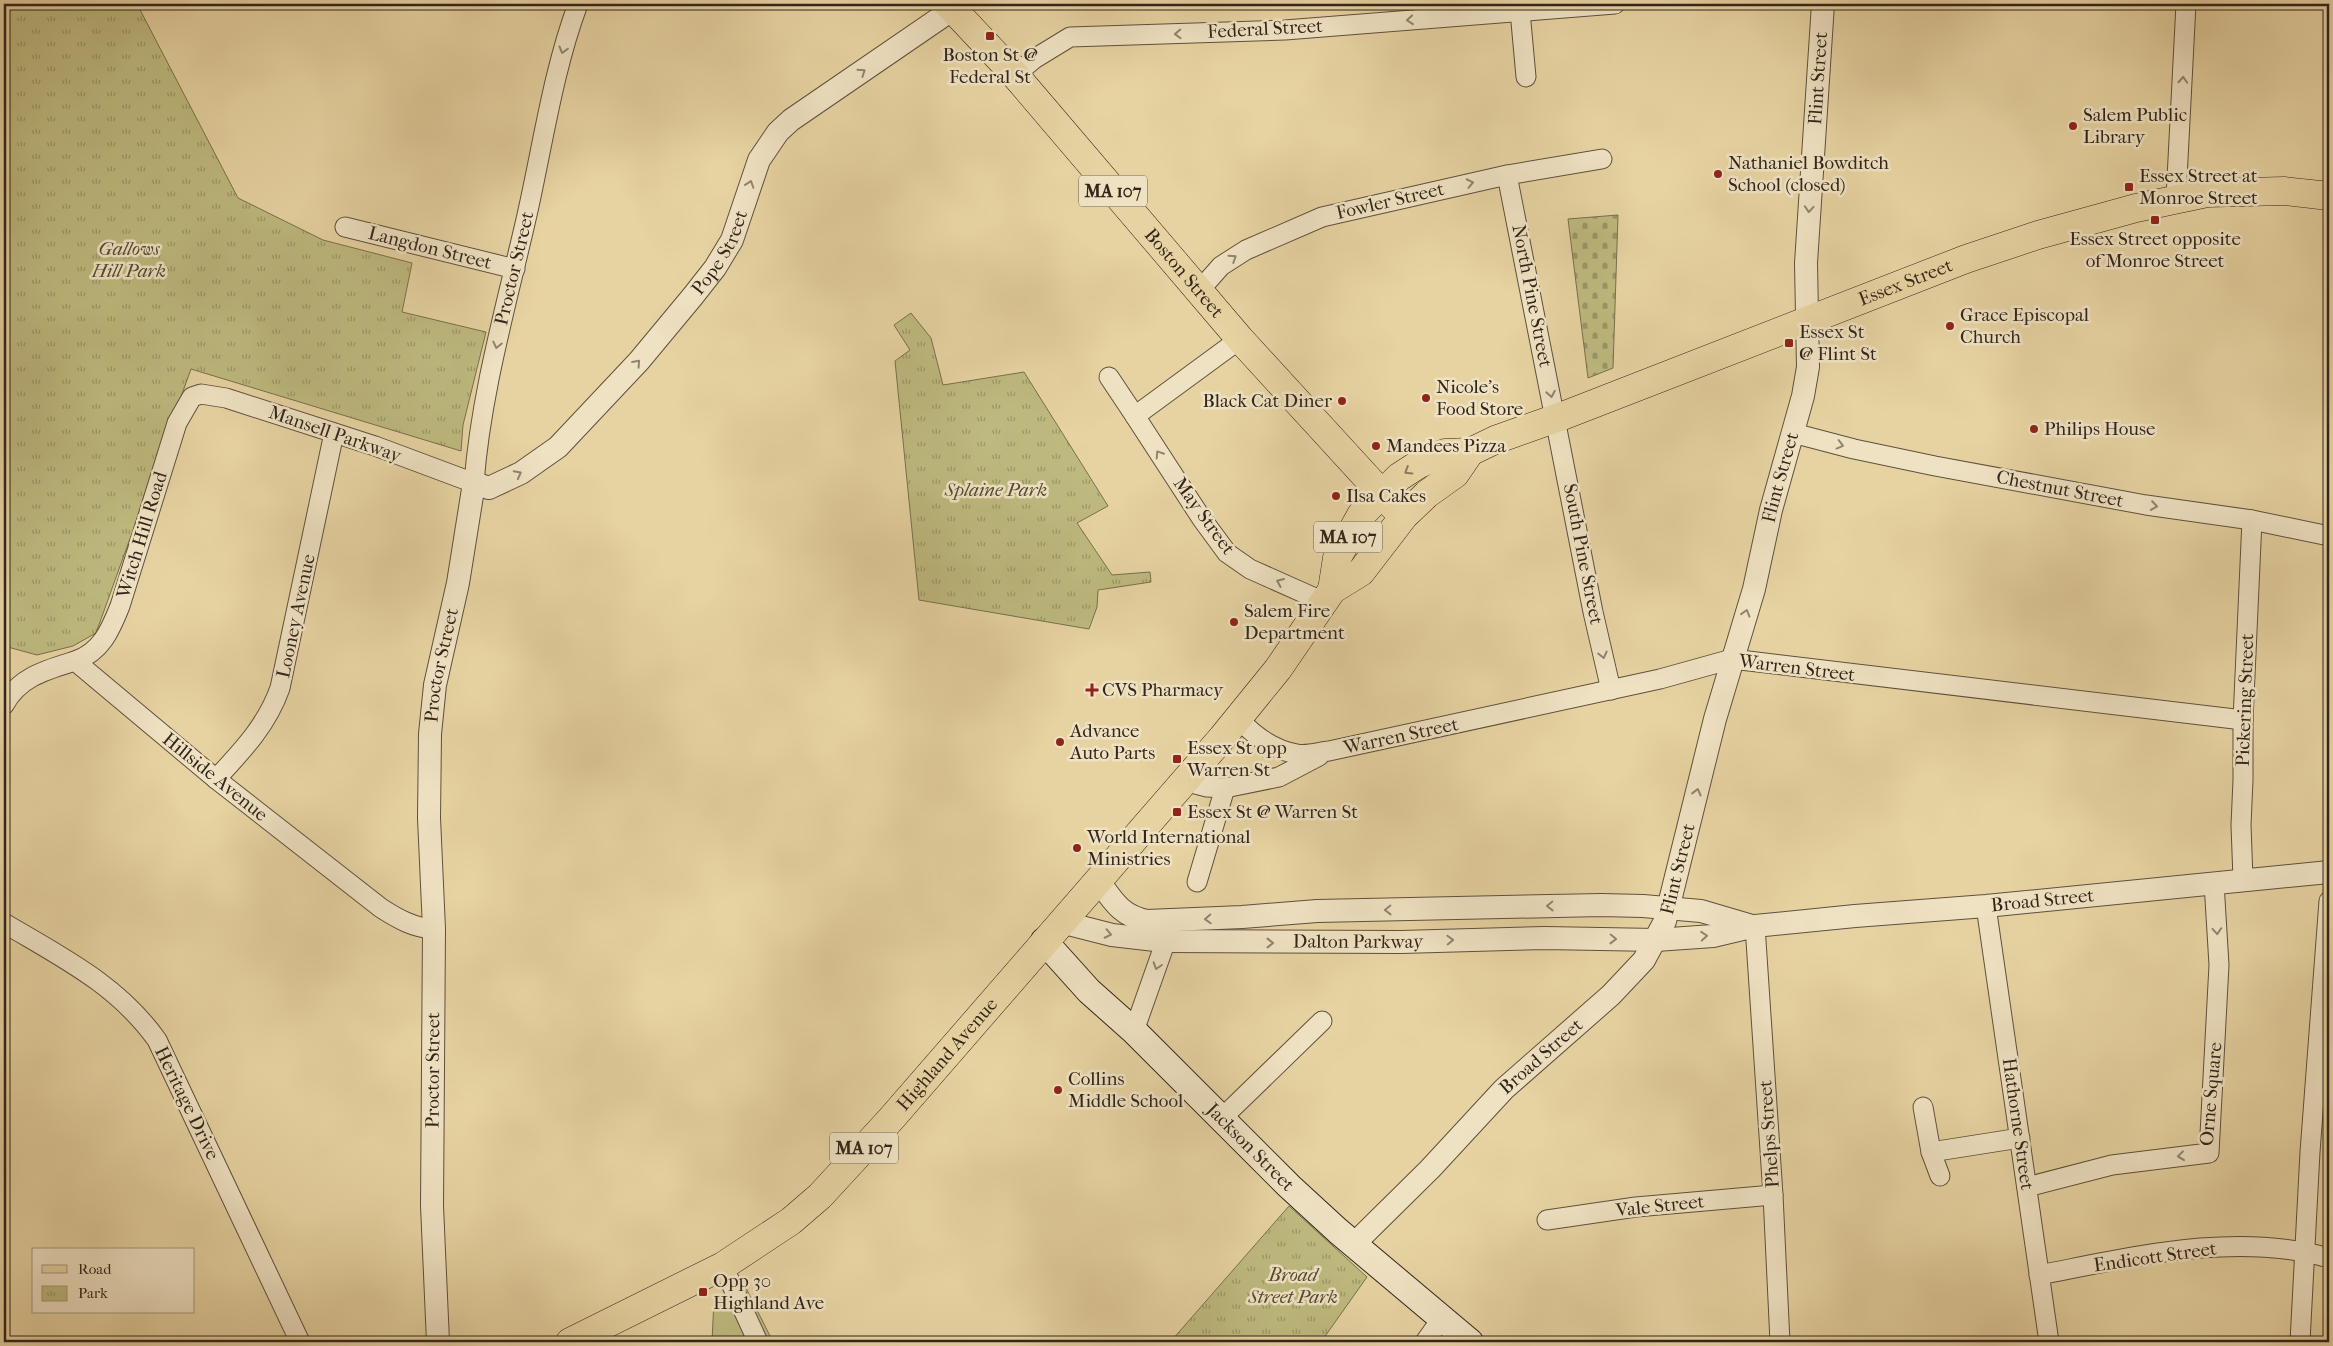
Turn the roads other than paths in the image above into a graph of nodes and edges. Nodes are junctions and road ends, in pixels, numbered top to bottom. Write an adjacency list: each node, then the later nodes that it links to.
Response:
1 (578, 4): 14 (street, Proctor Street, one-way to 14)
2 (1616, 4): 6 (street, Federal Street)
3 (1823, 4): 16 (street, Flint Street, one-way to 16)
4 (2186, 4): 12 (street, one-way to 4)
5 (951, 6): 7 (main road, Boston Street / MA 107); 25 (street, Pope Street, one-way to 5)
6 (1520, 11): 7 (street, Federal Street, one-way to 7); 8 (street)
7 (1015, 76): 15 (main road, Boston Street / MA 107)
8 (1526, 77)
9 (1602, 159): 10 (street, Fowler Street)
10 (1507, 175): 15 (street, Fowler Street, one-way to 10); 21 (street, North Pine Street, one-way to 21)
11 (2329, 196): 12 (main road, Essex Street)
12 (2176, 198): 16 (main road, Essex Street)
13 (345, 227): 14 (street, Langdon Street)
14 (515, 269): 25 (street, Proctor Street, one-way to 25)
15 (1198, 292): 17 (main road, Boston Street / MA 107)
16 (1808, 321): 21 (main road, Essex Street); 23 (street, Flint Street)
17 (1240, 340): 20 (street); 26 (main road, Boston Street / MA 107)
18 (1110, 377): 20 (street, May Street)
19 (194, 397): 22 (street, Mansell Parkway); 32 (street, Witch Hill Road)
20 (1135, 416): 30 (street, May Street, one-way to 20)
21 (1556, 418): 24 (main road, Essex Street); 33 (street, South Pine Street, one-way to 33)
22 (334, 433): 25 (street, Mansell Parkway); 38 (street, Looney Avenue)
23 (1793, 433): 28 (street, Chestnut Street, one-way to 28); 31 (street, Flint Street, one-way to 23)
24 (1470, 452): 26 (main road, Essex Street, one-way to 26); 27 (main road, Essex Street)
25 (474, 483): 52 (street, Proctor Street)
26 (1381, 493): 27 (main road, Boston Street / MA 107); 30 (main road, Essex Street / MA 107)
27 (1404, 516): 30 (main road, Essex Street / MA 107)
28 (2252, 520): 29 (street, Chestnut Street); 36 (street, Pickering Street)
29 (2329, 536)
30 (1328, 596): 35 (main road, Essex Street / MA 107)
31 (1732, 659): 33 (street, Warren Street); 36 (street, Warren Street); 48 (street, Flint Street, one-way to 31)
32 (75, 661): 34 (street); 38 (street, Hillside Avenue)
33 (1611, 690): 37 (street, Warren Street)
34 (4, 705)
35 (1238, 718): 37 (street, Warren Street); 39 (main road, Essex Street / MA 107)
36 (2243, 720): 42 (street, Pickering Street)
37 (1329, 751): 40 (street, Warren Street)
38 (216, 780): 52 (street, Hillside Avenue)
39 (1184, 782): 40 (street, Warren Street); 43 (main road, Highland Avenue / MA 107)
40 (1225, 788): 44 (street)
41 (2329, 872): 42 (street, Broad Street)
42 (2243, 879): 45 (street, Broad Street)
43 (1098, 880): 49 (street, Dalton Parkway); 53 (main road, Highland Avenue / MA 107)
44 (1197, 882)
45 (2214, 883): 47 (street, Broad Street); 64 (street, Orne Square, one-way to 64)
46 (2329, 902): 58 (street)
47 (1986, 906): 51 (street, Broad Street); 61 (street, Hathorne Street)
48 (1669, 907): 49 (street, Dalton Parkway, one-way to 49); 51 (street, Broad Street); 54 (street, Flint Street)
49 (1173, 921): 55 (street)
50 (4, 923): 73 (street, Heritage Drive)
51 (1755, 926): 54 (street, Broad Street, one-way to 51); 65 (street, Phelps Street)
52 (434, 929): 74 (street, Proctor Street)
53 (1053, 932): 55 (street, Dalton Parkway, one-way to 55); 57 (main road, Jackson Street); 70 (main road, Highland Avenue / MA 107)
54 (1656, 940): 55 (street, Dalton Parkway, one-way to 54); 67 (street, Broad Street)
55 (1164, 941): 57 (street, one-way to 57)
56 (1322, 1021): 60 (street)
57 (1134, 1031): 60 (main road, Jackson Street)
58 (2321, 1105): 68 (street)
59 (1923, 1107): 62 (street)
60 (1222, 1118): 67 (main road, Jackson Street)
61 (2020, 1138): 62 (street); 64 (street, Hathorne Street)
62 (1931, 1152): 63 (street)
63 (1940, 1176)
64 (2027, 1186): 71 (street, Hathorne Street)
65 (1773, 1195): 66 (street, Vale Street); 79 (street, Phelps Street)
66 (1547, 1220)
67 (1354, 1244): 72 (main road, Jackson Street)
68 (2304, 1250): 69 (street, Endicott Street); 71 (street, Endicott Street); 81 (street)
69 (2329, 1258)
70 (723, 1266): 75 (main road, Highland Avenue / MA 107); 76 (street)
71 (2039, 1275): 80 (street, Hathorne Street)
72 (1442, 1318): 77 (street); 78 (main road, Jackson Street)
73 (300, 1342)
74 (438, 1342)
75 (570, 1342)
76 (758, 1342)
77 (1425, 1342)
78 (1470, 1342)
79 (1780, 1342)
80 (2049, 1342)
81 (2300, 1342)

